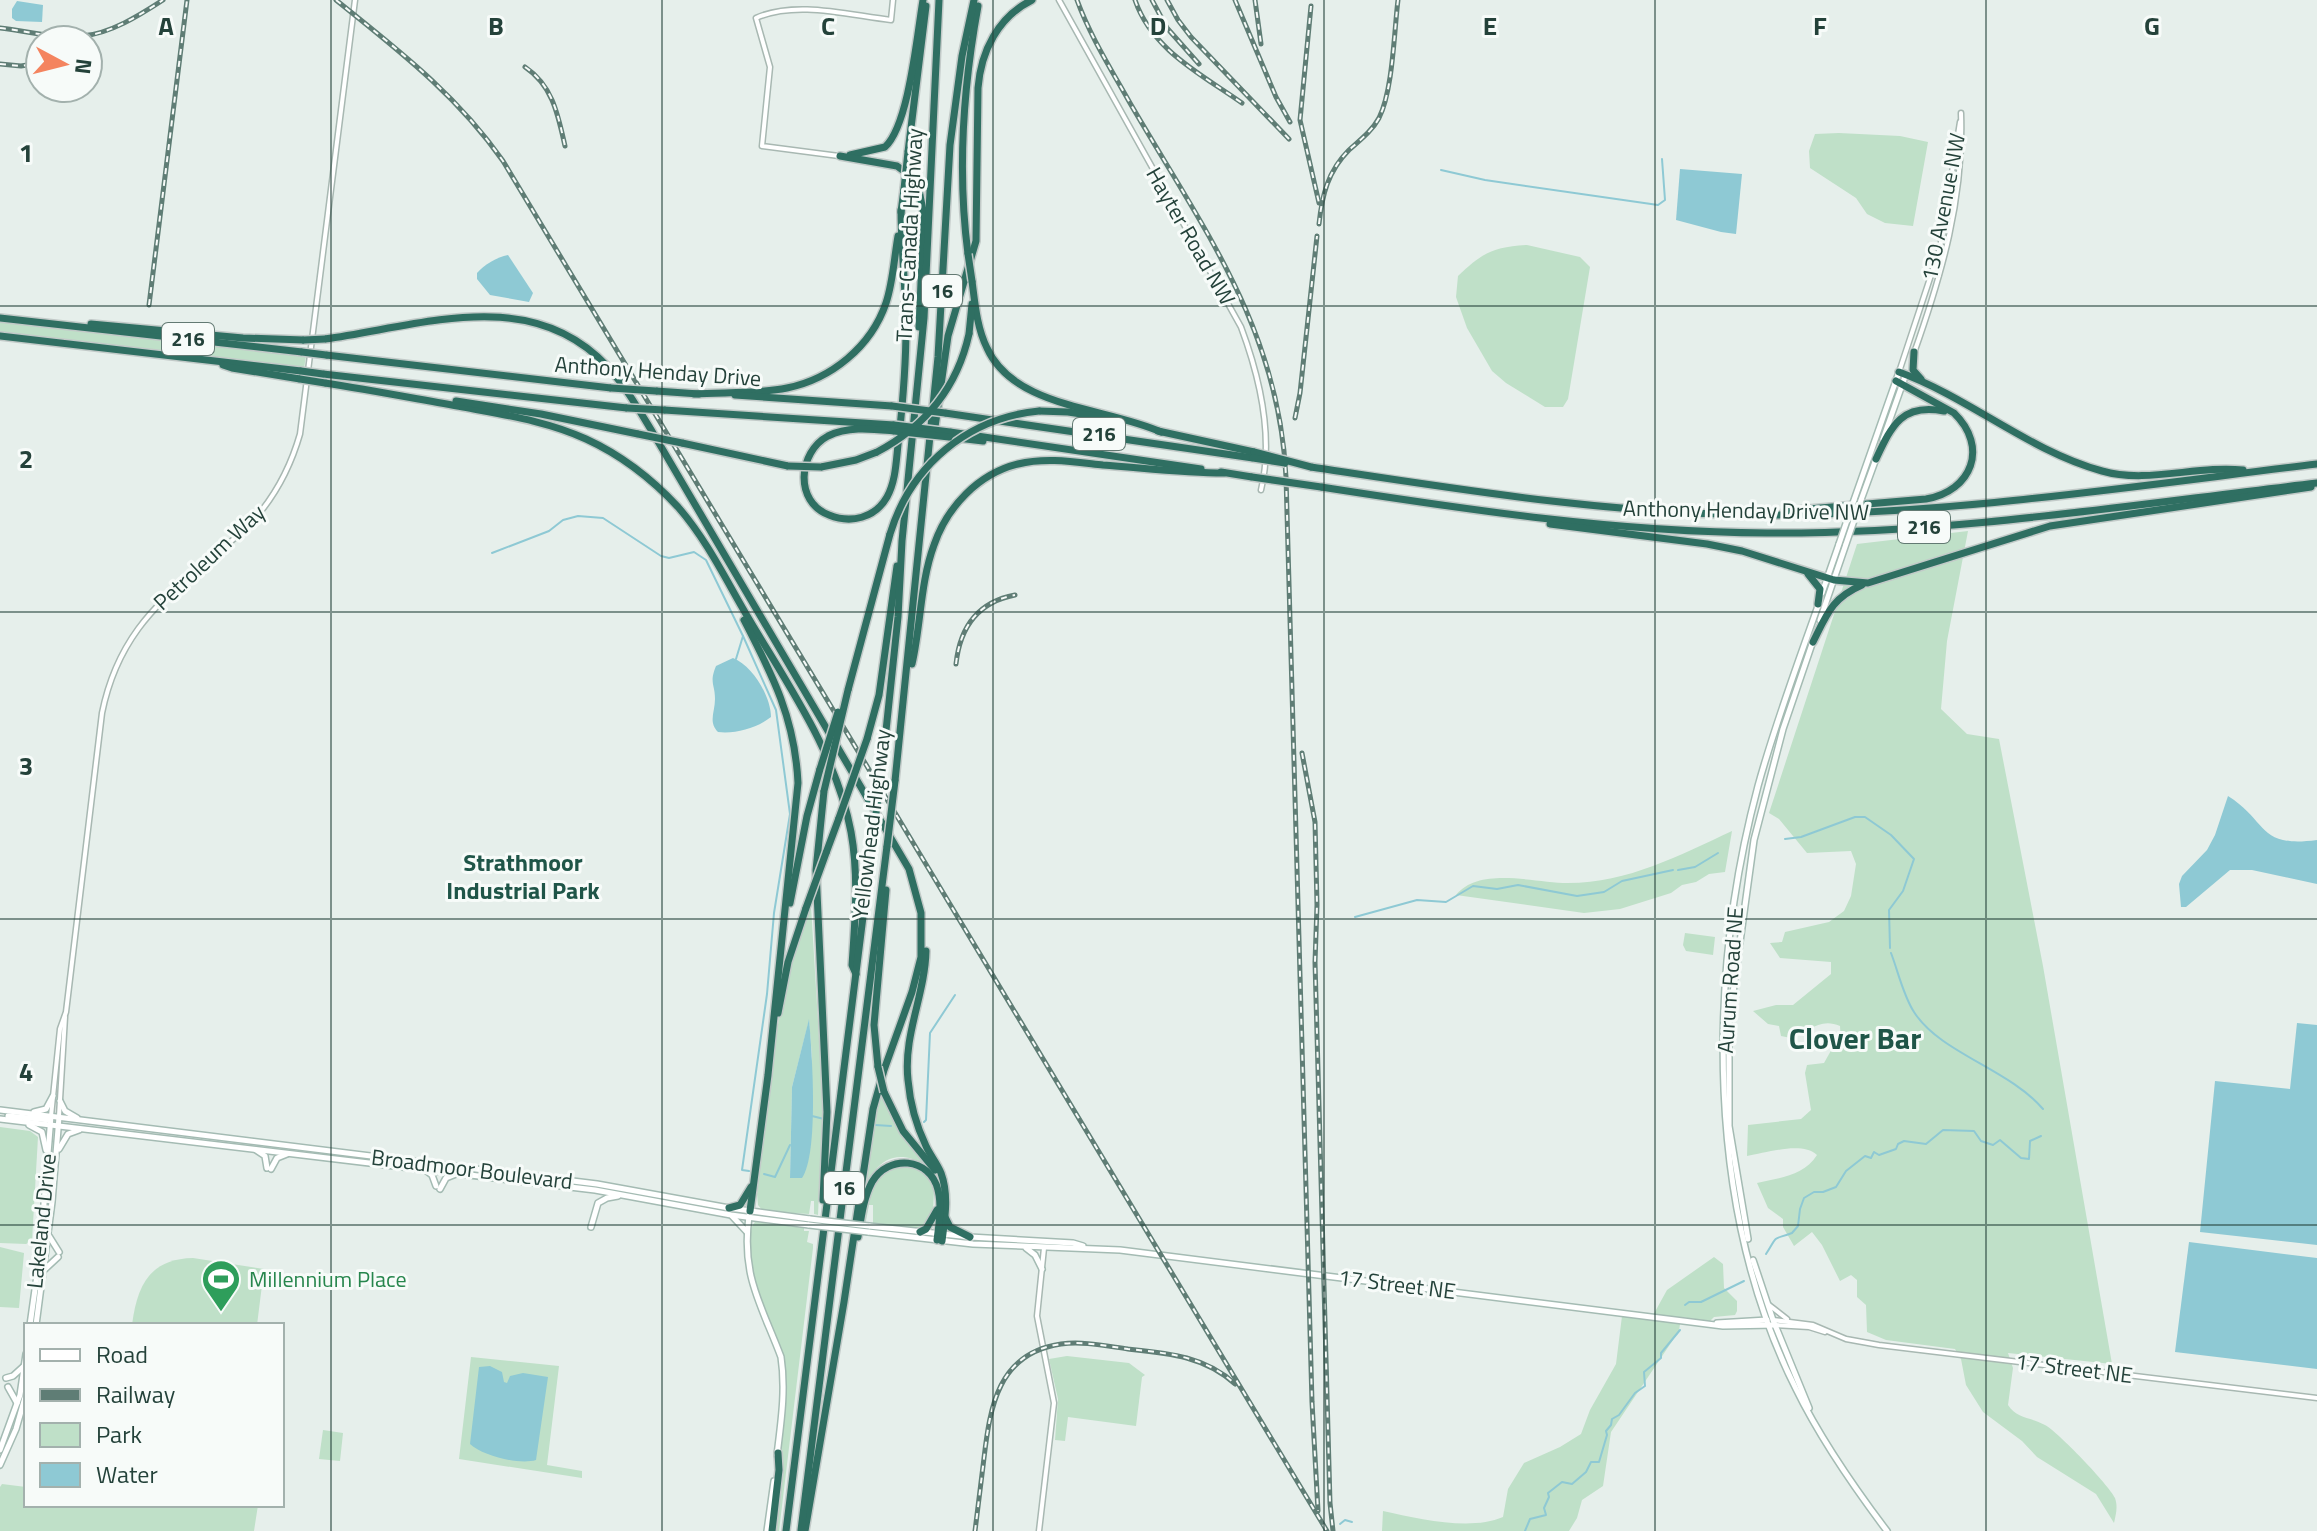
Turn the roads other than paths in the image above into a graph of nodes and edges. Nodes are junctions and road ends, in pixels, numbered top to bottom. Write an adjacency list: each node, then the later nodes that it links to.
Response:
1 (355, 0): 51 (street, Petroleum Way)
2 (893, 0): 8 (street)
3 (925, 0): 8 (highway); 9 (highway, bridge)
4 (939, 0): 15 (highway, Trans-Canada Highway / 16)
5 (977, 0): 10 (highway, bridge); 27 (highway, Yellowhead Highway / 16)
6 (1032, 0): 27 (highway)
7 (1058, 0): 33 (street, Hayter Road NW)
8 (840, 156): 15 (highway)
9 (901, 210): 21 (highway); 23 (highway)
10 (972, 281): 20 (highway, bridge); 24 (highway)
11 (0, 318): 12 (highway, Anthony Henday Drive / 216)
12 (74, 326): 21 (highway, Anthony Henday Drive / 216, bridge); 48 (highway, bridge)
13 (0, 336): 17 (highway, Anthony Henday Drive / 216)
14 (1914, 352): 16 (street, 130 Avenue NW); 16 (street, 130 Avenue NW); 19 (highway)
15 (920, 357): 37 (highway, Yellowhead Highway / 16)
16 (1903, 373): 18 (main road, 130 Avenue NW); 19 (highway)
17 (300, 375): 20 (highway, bridge); 23 (highway, Anthony Henday Drive / 216, bridge)
18 (1899, 383): 22 (highway); 26 (main road, 130 Avenue NW); 34 (main road, 130 Avenue NW)
19 (1926, 383): 30 (highway)
20 (386, 393): 42 (highway)
21 (694, 394): 25 (highway, Anthony Henday Drive / 216, bridge)
22 (1954, 413): 26 (highway); 35 (highway)
23 (894, 428): 31 (highway, 216, bridge)
24 (1161, 432): 25 (highway); 45 (highway, bridge)
25 (1254, 455): 29 (highway, Anthony Henday Drive / 216, bridge)
26 (1876, 459): 34 (main road, 130 Avenue NW)
27 (927, 463): 46 (highway, Yellowhead Highway / 16)
28 (2317, 464): 30 (highway, Anthony Henday Drive NW / 216)
29 (1311, 467): 35 (highway, Anthony Henday Drive NW / 216)
30 (2257, 471): 35 (highway, Anthony Henday Drive NW / 216)
31 (1224, 473): 36 (highway, Anthony Henday Drive NW / 216, bridge); 46 (highway)
32 (2317, 484): 36 (highway, Anthony Henday Drive NW / 216); 41 (highway)
33 (1261, 490)
34 (1858, 500): 38 (main road, 130 Avenue NW, bridge)
35 (1770, 515)
36 (1528, 518): 39 (highway)
37 (902, 541): 50 (highway, Yellowhead Highway / 16, bridge); 52 (highway, bridge)
38 (1843, 544): 40 (main road, Aurum Road NE)
39 (1803, 570): 40 (highway); 43 (highway)
40 (1831, 579): 41 (highway); 43 (main road, Aurum Road NE); 44 (main road, Aurum Road NE)
41 (1868, 583): 44 (highway)
42 (730, 585): 49 (highway); 50 (highway)
43 (1818, 604): 88 (main road, Aurum Road NE)
44 (1813, 642): 88 (main road, Aurum Road NE)
45 (848, 686): 49 (highway, bridge); 77 (highway, bridge)
46 (906, 694): 47 (highway, Yellowhead Highway / 16, bridge)
47 (887, 846): 68 (highway, bridge); 107 (highway, Yellowhead Highway / 16)
48 (916, 890): 68 (highway); 87 (highway)
49 (779, 961): 52 (highway)
50 (856, 974): 77 (highway, Yellowhead Highway / 16)
51 (65, 1015): 53 (street, Petroleum Way); 54 (street, Petroleum Way)
52 (768, 1075): 67 (highway)
53 (53, 1096): 56 (main road); 59 (street, Petroleum Way)
54 (60, 1101): 59 (street, Petroleum Way); 60 (main road)
55 (0, 1110): 56 (main road, Broadmoor Boulevard)
56 (26, 1113): 59 (main road, Broadmoor Boulevard)
57 (0, 1118): 58 (main road, Broadmoor Boulevard); 59 (main road)
58 (21, 1121): 59 (main road, Broadmoor Boulevard); 69 (main road)
59 (54, 1121): 60 (main road, Broadmoor Boulevard); 61 (main road, Broadmoor Boulevard); 66 (main road, Lakeland Drive); 69 (main road, Lakeland Drive)
60 (85, 1121): 72 (main road, Broadmoor Boulevard)
61 (83, 1128): 62 (main road, Broadmoor Boulevard); 66 (main road)
62 (252, 1148): 63 (main road, Broadmoor Boulevard); 63 (main road)
63 (293, 1153): 64 (main road, Broadmoor Boulevard)
64 (423, 1169): 65 (main road, Broadmoor Boulevard); 65 (main road)
65 (458, 1173): 70 (main road, Broadmoor Boulevard)
66 (54, 1174): 80 (main road, Lakeland Drive)
67 (753, 1181): 72 (highway); 73 (highway)
68 (944, 1185): 74 (highway)
69 (46, 1188): 89 (main road, Lakeland Drive)
70 (634, 1196): 72 (main road, Broadmoor Boulevard); 75 (main road)
71 (940, 1204): 78 (highway); 82 (highway); 87 (highway)
72 (730, 1211): 73 (main road, Broadmoor Boulevard); 79 (main road)
73 (749, 1214): 76 (main road, Broadmoor Boulevard, bridge); 79 (main road)
74 (945, 1216): 81 (highway); 82 (highway)
75 (591, 1227)
76 (868, 1229): 78 (main road, Broadmoor Boulevard); 82 (main road, Broadmoor Boulevard)
77 (823, 1232): 106 (highway, Yellowhead Highway / 16)
78 (920, 1232): 82 (main road, Broadmoor Boulevard)
79 (747, 1233): 103 (main road)
80 (48, 1234): 86 (main road, Lakeland Drive); 86 (main road)
81 (970, 1237): 82 (main road, 17 Street NE); 83 (main road, 17 Street NE)
82 (940, 1238): 84 (main road, 17 Street NE)
83 (1044, 1244): 84 (main road, 17 Street NE); 85 (street); 92 (main road, 17 Street NE)
84 (1017, 1246): 85 (main road)
85 (1042, 1269): 108 (street)
86 (43, 1270): 90 (main road, Lakeland Drive)
87 (844, 1302): 107 (highway)
88 (1765, 1303): 91 (main road, Aurum Road NE); 92 (main road); 93 (street)
89 (33, 1323)
90 (33, 1323)
91 (1772, 1323): 92 (main road, 17 Street NE); 93 (street, 17 Street NE); 94 (main road, Aurum Road NE); 95 (main road, Aurum Road NE)
92 (1754, 1324): 94 (main road)
93 (1792, 1324): 95 (street); 99 (street, 17 Street NE)
94 (1775, 1339): 101 (main road, Aurum Road NE)
95 (1783, 1344): 101 (main road, Aurum Road NE)
96 (24, 1365): 97 (main road); 100 (main road)
97 (6, 1378)
98 (8, 1387): 100 (main road)
99 (2317, 1398)
100 (22, 1404): 102 (main road); 104 (main road)
101 (1812, 1416): 109 (main road, Aurum Road NE)
102 (0, 1450)
103 (778, 1453): 105 (highway)
104 (0, 1465)
105 (770, 1531)
106 (786, 1531)
107 (803, 1531)
108 (1039, 1531)
109 (1887, 1531)

